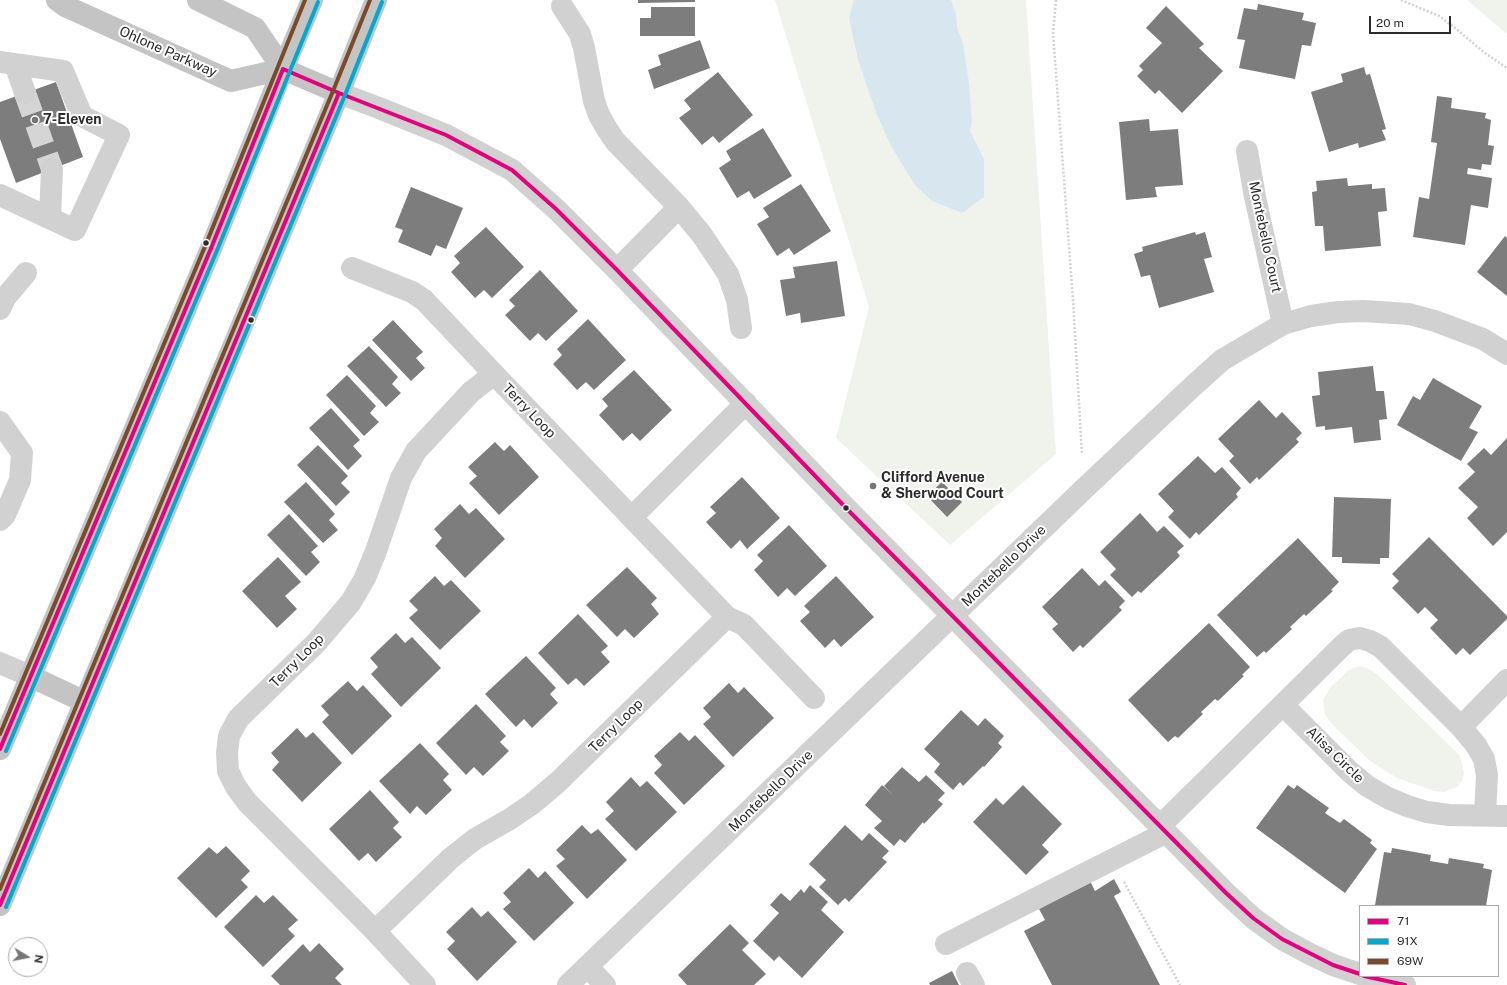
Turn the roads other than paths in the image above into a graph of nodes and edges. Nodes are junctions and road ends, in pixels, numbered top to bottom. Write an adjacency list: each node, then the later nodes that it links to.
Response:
1 (57, 0): 7 (main road, Ohlone Parkway)
2 (198, 0): 7 (main road)
3 (312, 0): 7 (main road)
4 (376, 0): 9 (main road)
5 (562, 6): 13 (street)
6 (7, 63): 8 (street); 14 (street)
7 (283, 69): 9 (main road); 30 (main road)
8 (25, 93)
9 (339, 93): 16 (street); 33 (main road)
10 (1247, 151): 19 (street, Montebello Court)
11 (52, 169): 14 (street)
12 (0, 195): 14 (street)
13 (679, 207): 16 (street); 20 (street)
14 (50, 218)
15 (352, 268): 22 (street, Terry Loop)
16 (617, 270): 23 (street)
17 (26, 273): 18 (street)
18 (0, 309)
19 (1283, 324): 21 (street, Montebello Drive); 27 (street, Montebello Drive)
20 (741, 328)
21 (1507, 354)
22 (494, 374): 25 (street, Terry Loop); 41 (street, Terry Loop)
23 (746, 403): 25 (street); 27 (street)
24 (0, 422): 26 (street)
25 (632, 517): 28 (street, Terry Loop)
26 (0, 520)
27 (953, 615): 39 (street); 43 (street, Montebello Drive)
28 (727, 617): 32 (street); 41 (street, Terry Loop)
29 (0, 663): 30 (street)
30 (30, 676): 33 (main road); 36 (main road)
31 (1507, 680): 35 (street)
32 (814, 698)
33 (85, 702): 40 (main road)
34 (1283, 705): 35 (street); 37 (street, Alisa Circle); 39 (street)
35 (1461, 727): 37 (street)
36 (0, 749)
37 (1485, 815): 38 (street, Alisa Circle)
38 (1507, 816)
39 (1162, 830): 42 (street); 44 (street)
40 (0, 905)
41 (374, 931): 46 (street, Terry Loop)
42 (946, 944)
43 (588, 967): 47 (street, Montebello Drive); 48 (street)
44 (1359, 974)
45 (1369, 977): 49 (street)
46 (425, 985)
47 (568, 985)
48 (605, 985)
49 (1405, 985)

